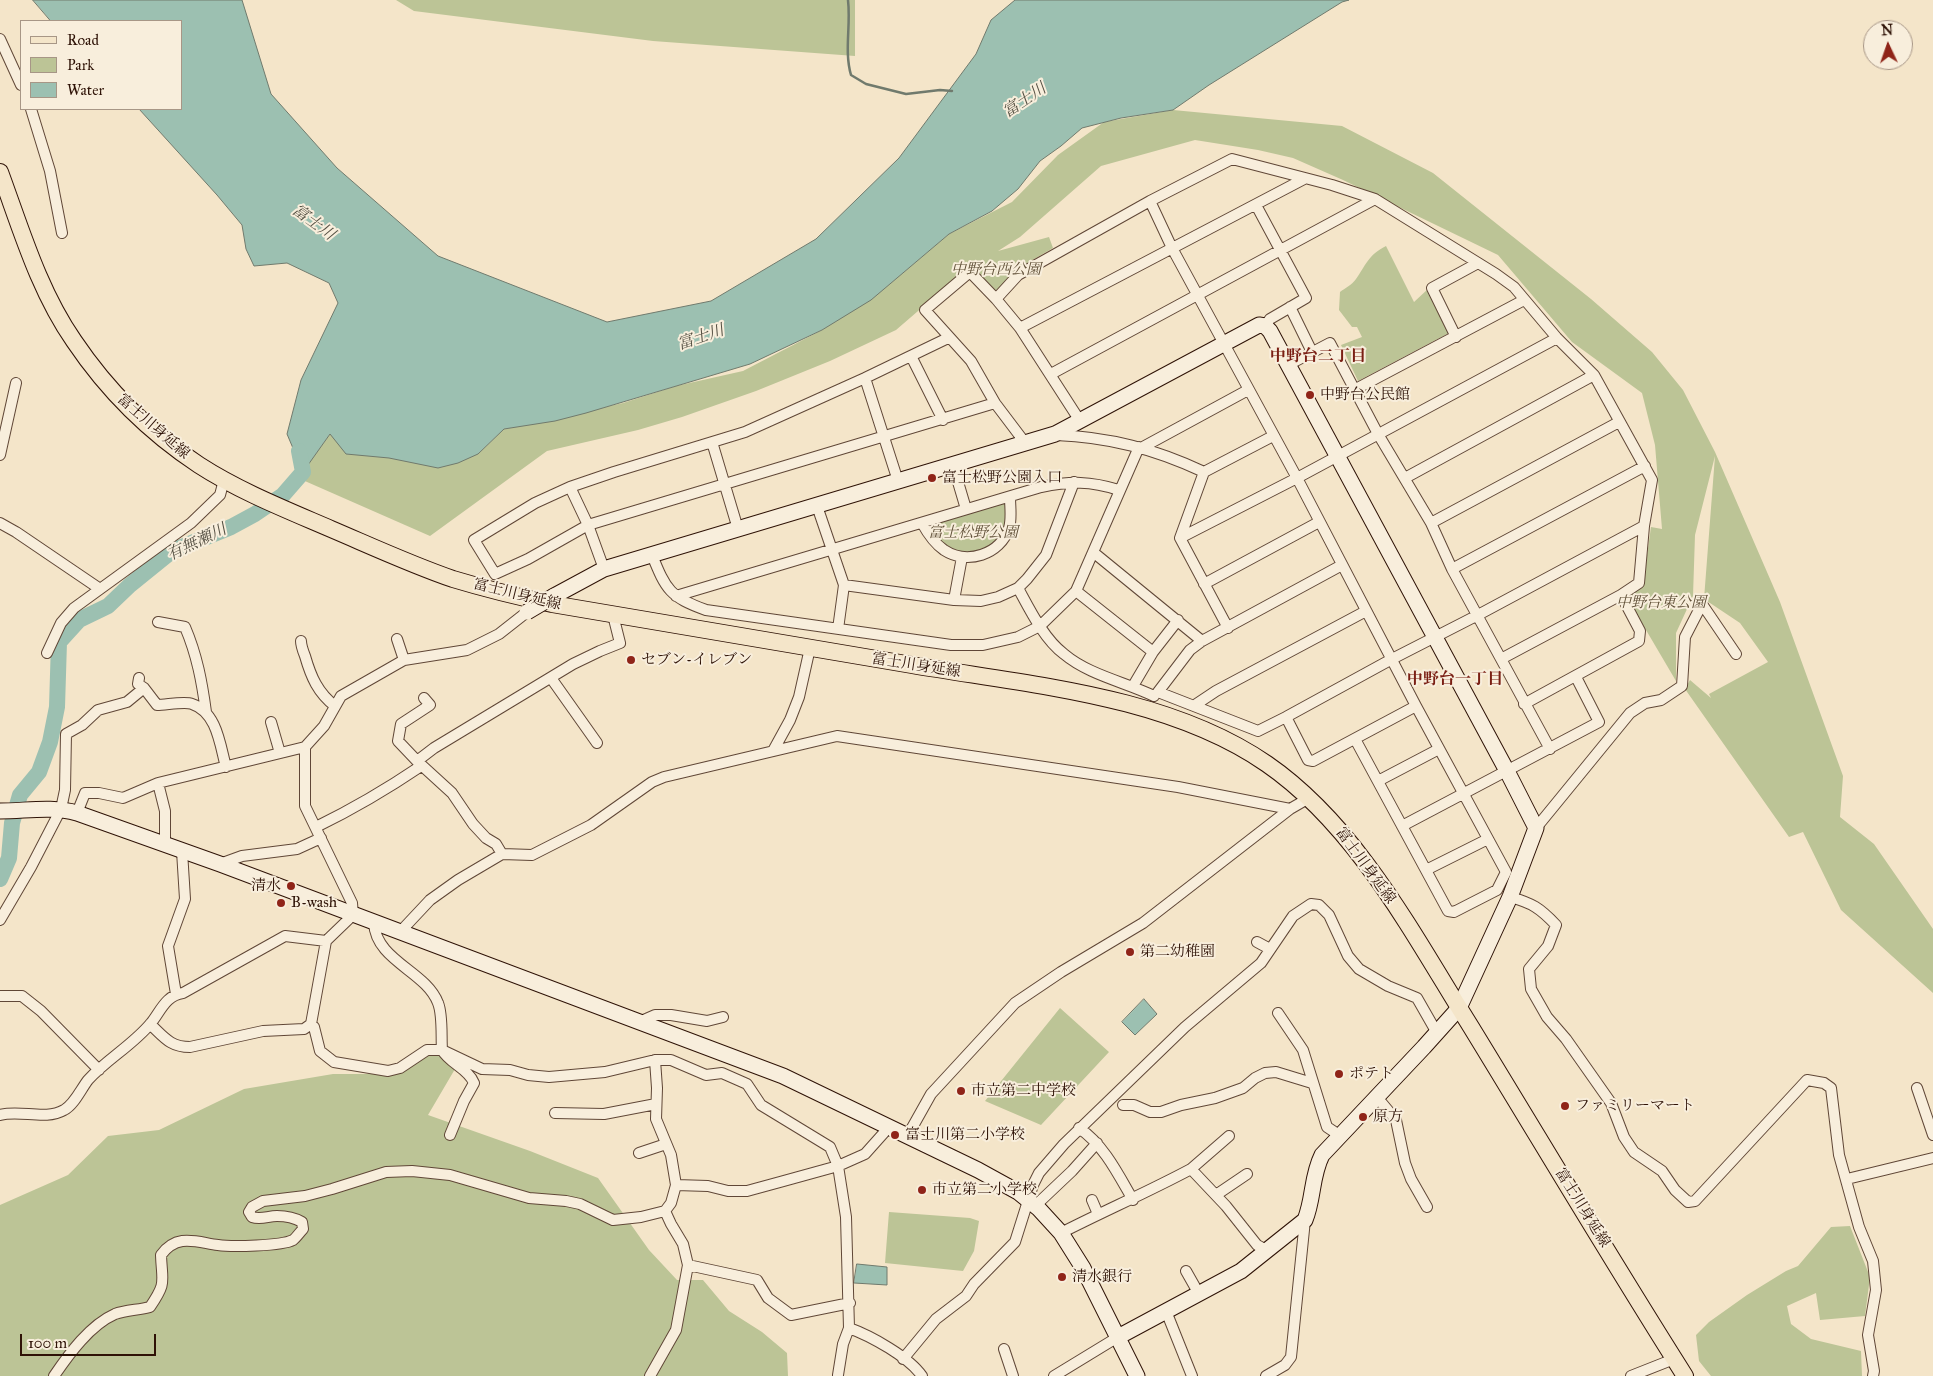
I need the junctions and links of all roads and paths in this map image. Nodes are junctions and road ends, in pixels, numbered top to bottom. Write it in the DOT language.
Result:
graph roads {
  1 [pos="2,47"];
  2 [pos="20,83"];
  3 [pos="31,110"];
  4 [pos="0,172"];
  5 [pos="1304,179"];
  6 [pos="1375,199"];
  7 [pos="1150,202"];
  8 [pos="1256,205"];
  9 [pos="62,233"];
  10 [pos="1172,248"];
  11 [pos="1281,250"];
  12 [pos="1478,263"];
  13 [pos="1197,294"];
  14 [pos="996,299"];
  15 [pos="1524,300"];
  16 [pos="1290,308"];
  17 [pos="1265,326"];
  18 [pos="1020,328"];
  19 [pos="1456,337"];
  20 [pos="948,338"];
  21 [pos="1556,338"];
  22 [pos="1223,344"];
  23 [pos="1312,352"];
  24 [pos="911,356"];
  25 [pos="1288,365"];
  26 [pos="1051,374"];
  27 [pos="1594,375"];
  28 [pos="865,378"];
  29 [pos="16,383"];
  30 [pos="1248,390"];
  31 [pos="1354,390"];
  32 [pos="995,403"];
  33 [pos="943,420"];
  34 [pos="1080,421"];
  35 [pos="1619,422"];
  36 [pos="1055,434"];
  37 [pos="1378,434"];
  38 [pos="885,436"];
  39 [pos="1273,436"];
  40 [pos="712,442"];
  41 [pos="1026,444"];
  42 [pos="1141,447"];
  43 [pos="0,454"];
  44 [pos="1337,457"];
  45 [pos="953,465"];
  46 [pos="1645,466"];
  47 [pos="1204,472"];
  48 [pos="1297,478"];
  49 [pos="1405,478"];
  50 [pos="225,481"];
  51 [pos="898,481"];
  52 [pos="1074,482"];
  53 [pos="725,484"];
  54 [pos="570,487"];
  55 [pos="1119,490"];
  56 [pos="1010,497"];
  57 [pos="817,506"];
  58 [pos="966,509"];
  59 [pos="0,522"];
  60 [pos="1319,522"];
  61 [pos="1431,522"];
  62 [pos="922,523"];
  63 [pos="588,525"];
  64 [pos="1644,526"];
  65 [pos="738,529"];
  66 [pos="1180,538"];
  67 [pos="832,549"];
  68 [pos="1093,552"];
  69 [pos="652,555"];
  70 [pos="962,557"];
  71 [pos="1342,566"];
  72 [pos="604,569"];
  73 [pos="1452,569"];
  74 [pos="1204,584"];
  75 [pos="844,585"];
  76 [pos="1018,588"];
  77 [pos="100,589"];
  78 [pos="1076,591"];
  79 [pos="1621,595"];
  80 [pos="676,596"];
  81 [pos="954,600"];
  82 [pos="1366,611"];
  83 [pos="527,612"];
  84 [pos="613,615"];
  85 [pos="1478,615"];
  86 [pos="1178,620"];
  87 [pos="158,622"];
  88 [pos="1040,626"];
  89 [pos="1228,628"];
  90 [pos="838,629"];
  91 [pos="1434,637"];
  92 [pos="397,639"];
  93 [pos="300,641"];
  94 [pos="1202,641"];
  95 [pos="810,648"];
  96 [pos="1153,652"];
  97 [pos="47,653"];
  98 [pos="1736,654"];
  99 [pos="1392,659"];
  100 [pos="1501,659"];
  101 [pos="404,660"];
  102 [pos="1576,677"];
  103 [pos="139,678"];
  104 [pos="551,678"];
  105 [pos="1133,686"];
  106 [pos="144,688"];
  107 [pos="1154,696"];
  108 [pos="424,698"];
  109 [pos="1524,704"];
  110 [pos="1195,705"];
  111 [pos="335,706"];
  112 [pos="1416,706"];
  113 [pos="206,712"];
  114 [pos="1286,717"];
  115 [pos="271,722"];
  116 [pos="1356,739"];
  117 [pos="597,743"];
  118 [pos="306,747"];
  119 [pos="1439,749"];
  120 [pos="1550,749"];
  121 [pos="773,751"];
  122 [pos="280,753"];
  123 [pos="419,764"];
  124 [pos="226,767"];
  125 [pos="1508,771"];
  126 [pos="1378,781"];
  127 [pos="158,784"];
  128 [pos="1464,794"];
  129 [pos="1309,798"];
  130 [pos="61,809"];
  131 [pos="1290,809"];
  132 [pos="2,812"];
  133 [pos="77,813"];
  134 [pos="1402,826"];
  135 [pos="316,827"];
  136 [pos="1536,828"];
  137 [pos="321,838"];
  138 [pos="1488,839"];
  139 [pos="165,845"];
  140 [pos="182,851"];
  141 [pos="502,854"];
  142 [pos="220,864"];
  143 [pos="1426,870"];
  144 [pos="1510,897"];
  145 [pos="352,915"];
  146 [pos="0,920"];
  147 [pos="374,923"];
  148 [pos="400,932"];
  149 [pos="326,941"];
  150 [pos="1257,942"];
  151 [pos="1270,949"];
  152 [pos="176,994"];
  153 [pos="0,996"];
  154 [pos="1459,1008"];
  155 [pos="1278,1013"];
  156 [pos="723,1017"];
  157 [pos="639,1022"];
  158 [pos="150,1024"];
  159 [pos="311,1024"];
  160 [pos="1437,1033"];
  161 [pos="442,1050"];
  162 [pos="655,1060"];
  163 [pos="99,1070"];
  164 [pos="1312,1083"];
  165 [pos="1918,1088"];
  166 [pos="1376,1096"];
  167 [pos="656,1104"];
  168 [pos="1123,1106"];
  169 [pos="555,1113"];
  170 [pos="0,1115"];
  171 [pos="890,1126"];
  172 [pos="1079,1128"];
  173 [pos="450,1135"];
  174 [pos="908,1135"];
  175 [pos="1339,1135"];
  176 [pos="1933,1135"];
  177 [pos="1229,1136"];
  178 [pos="1097,1143"];
  179 [pos="666,1144"];
  180 [pos="639,1153"];
  181 [pos="1933,1158"];
  182 [pos="838,1166"];
  183 [pos="1191,1169"];
  184 [pos="1247,1174"];
  185 [pos="1847,1179"];
  186 [pos="676,1185"];
  187 [pos="1216,1195"];
  188 [pos="1092,1200"];
  189 [pos="1133,1200"];
  190 [pos="1031,1203"];
  191 [pos="1427,1207"];
  192 [pos="665,1211"];
  193 [pos="1098,1214"];
  194 [pos="1304,1220"];
  195 [pos="1061,1233"];
  196 [pos="1268,1251"];
  197 [pos="688,1265"];
  198 [pos="1186,1271"];
  199 [pos="1199,1294"];
  200 [pos="850,1303"];
  201 [pos="1166,1312"];
  202 [pos="849,1328"];
  203 [pos="1118,1337"];
  204 [pos="1004,1349"];
  205 [pos="903,1359"];
  206 [pos="1670,1361"];
  207 [pos="838,1375"];
  208 [pos="54,1376"];
  209 [pos="650,1376"];
  210 [pos="922,1376"];
  211 [pos="1013,1376"];
  212 [pos="1054,1376"];
  213 [pos="1137,1376"];
  214 [pos="1192,1376"];
  215 [pos="1266,1376"];
  216 [pos="1631,1376"];
  217 [pos="1685,1376"];
  218 [pos="1872,1376"];
  1 -- 2 [label="street"];
  3 -- 9 [label="street"];
  4 -- 50 [label="main road, 富士川身延線"];
  5 -- 6 [label="street"];
  5 -- 7 [label="street"];
  5 -- 8 [label="street"];
  6 -- 11 [label="street"];
  6 -- 12 [label="street"];
  7 -- 10 [label="street"];
  7 -- 14 [label="street"];
  8 -- 10 [label="street"];
  8 -- 11 [label="street"];
  10 -- 13 [label="street"];
  10 -- 18 [label="street"];
  11 -- 13 [label="street"];
  11 -- 16 [label="street"];
  12 -- 15 [label="street"];
  12 -- 19 [label="street"];
  13 -- 22 [label="street"];
  13 -- 26 [label="street"];
  14 -- 18 [label="street"];
  14 -- 20 [label="street"];
  15 -- 19 [label="street"];
  15 -- 21 [label="street"];
  16 -- 17 [label="street"];
  16 -- 23 [label="street"];
  17 -- 22 [label="street"];
  17 -- 25 [label="street"];
  18 -- 26 [label="street"];
  19 -- 31 [label="street"];
  20 -- 24 [label="street"];
  20 -- 32 [label="street"];
  21 -- 27 [label="street"];
  21 -- 37 [label="street"];
  22 -- 30 [label="street"];
  22 -- 34 [label="street"];
  23 -- 25 [label="street"];
  23 -- 31 [label="street"];
  24 -- 28 [label="street"];
  24 -- 33 [label="street"];
  25 -- 44 [label="street"];
  26 -- 34 [label="street"];
  27 -- 35 [label="street"];
  27 -- 49 [label="street"];
  28 -- 38 [label="street"];
  28 -- 40 [label="street"];
  29 -- 43 [label="street"];
  30 -- 39 [label="street"];
  30 -- 42 [label="street"];
  31 -- 37 [label="street"];
  32 -- 33 [label="street"];
  32 -- 41 [label="street"];
  33 -- 38 [label="street"];
  34 -- 36 [label="street"];
  35 -- 46 [label="street"];
  35 -- 61 [label="street"];
  36 -- 41 [label="street"];
  36 -- 42 [label="street"];
  37 -- 44 [label="street"];
  37 -- 49 [label="street"];
  38 -- 51 [label="street"];
  38 -- 53 [label="street"];
  39 -- 47 [label="street"];
  39 -- 48 [label="street"];
  40 -- 53 [label="street"];
  40 -- 54 [label="street"];
  41 -- 45 [label="street"];
  42 -- 47 [label="street"];
  42 -- 55 [label="street"];
  44 -- 48 [label="street"];
  44 -- 91 [label="street"];
  45 -- 51 [label="street"];
  45 -- 58 [label="street"];
  46 -- 64 [label="street"];
  46 -- 73 [label="street"];
  47 -- 66 [label="street"];
  48 -- 60 [label="street"];
  48 -- 66 [label="street"];
  49 -- 61 [label="street"];
  50 -- 77 [label="street"];
  50 -- 84 [label="main road, 富士川身延線"];
  51 -- 57 [label="street"];
  52 -- 55 [label="street"];
  52 -- 56 [label="street"];
  52 -- 76 [label="street"];
  53 -- 63 [label="street"];
  53 -- 65 [label="street"];
  54 -- 63 [label="street"];
  54 -- 63 [label="street"];
  55 -- 68 [label="street"];
  56 -- 58 [label="street"];
  56 -- 70 [label="street"];
  57 -- 65 [label="street"];
  57 -- 67 [label="street"];
  58 -- 62 [label="street"];
  59 -- 77 [label="street"];
  60 -- 71 [label="street"];
  60 -- 74 [label="street"];
  61 -- 73 [label="street"];
  62 -- 67 [label="street"];
  62 -- 70 [label="street"];
  63 -- 72 [label="street"];
  64 -- 79 [label="street"];
  64 -- 85 [label="street"];
  65 -- 69 [label="street"];
  66 -- 74 [label="street"];
  67 -- 75 [label="street"];
  67 -- 80 [label="street"];
  68 -- 78 [label="street"];
  68 -- 86 [label="street"];
  69 -- 72 [label="street"];
  69 -- 80 [label="street"];
  70 -- 81 [label="street"];
  71 -- 82 [label="street"];
  71 -- 89 [label="street"];
  72 -- 83 [label="street, bridge"];
  73 -- 85 [label="street"];
  74 -- 89 [label="street"];
  75 -- 81 [label="street"];
  75 -- 90 [label="street"];
  76 -- 81 [label="street"];
  76 -- 88 [label="street"];
  77 -- 97 [label="street"];
  78 -- 88 [label="street"];
  78 -- 96 [label="street"];
  79 -- 100 [label="street"];
  79 -- 102 [label="street"];
  80 -- 90 [label="street"];
  82 -- 99 [label="street"];
  82 -- 110 [label="street"];
  83 -- 101 [label="street"];
  84 -- 95 [label="main road, 富士川身延線"];
  84 -- 104 [label="street"];
  85 -- 91 [label="street"];
  85 -- 100 [label="street"];
  86 -- 94 [label="street"];
  86 -- 96 [label="street"];
  87 -- 113 [label="street"];
  88 -- 90 [label="street"];
  88 -- 105 [label="street"];
  89 -- 94 [label="street"];
  91 -- 99 [label="street"];
  91 -- 125 [label="street"];
  92 -- 101 [label="street"];
  93 -- 111 [label="street"];
  94 -- 110 [label="street"];
  95 -- 121 [label="street"];
  95 -- 129 [label="main road, 富士川身延線"];
  96 -- 105 [label="street"];
  98 -- 136 [label="street"];
  99 -- 112 [label="street"];
  99 -- 114 [label="street"];
  100 -- 109 [label="street"];
  101 -- 111 [label="street"];
  102 -- 109 [label="street"];
  102 -- 120 [label="street"];
  103 -- 106 [label="street"];
  104 -- 117 [label="street"];
  104 -- 123 [label="street"];
  105 -- 107 [label="street"];
  106 -- 113 [label="street"];
  106 -- 130 [label="street"];
  108 -- 123 [label="street"];
  109 -- 120 [label="street"];
  110 -- 114 [label="street"];
  111 -- 118 [label="street"];
  112 -- 116 [label="street"];
  112 -- 119 [label="street"];
  113 -- 124 [label="street"];
  114 -- 116 [label="street"];
  115 -- 122 [label="street"];
  116 -- 126 [label="street"];
  118 -- 122 [label="street"];
  118 -- 135 [label="street"];
  119 -- 126 [label="street"];
  119 -- 128 [label="street"];
  120 -- 125 [label="street"];
  121 -- 131 [label="street"];
  121 -- 141 [label="street"];
  122 -- 124 [label="street"];
  123 -- 135 [label="street"];
  123 -- 141 [label="street"];
  124 -- 127 [label="street"];
  125 -- 128 [label="street"];
  125 -- 136 [label="street"];
  126 -- 134 [label="street"];
  127 -- 133 [label="street"];
  127 -- 139 [label="street"];
  128 -- 134 [label="street"];
  128 -- 138 [label="street"];
  129 -- 131 [label="street"];
  129 -- 154 [label="main road, 富士川身延線"];
  130 -- 132 [label="street"];
  130 -- 133 [label="street"];
  130 -- 146 [label="street"];
  131 -- 174 [label="street"];
  133 -- 139 [label="street"];
  134 -- 143 [label="street"];
  135 -- 137 [label="street"];
  136 -- 144 [label="street"];
  137 -- 142 [label="street"];
  137 -- 145 [label="street"];
  138 -- 143 [label="street"];
  138 -- 143 [label="street"];
  139 -- 140 [label="street"];
  140 -- 142 [label="street"];
  140 -- 152 [label="street"];
  141 -- 148 [label="street"];
  142 -- 145 [label="street"];
  144 -- 154 [label="street"];
  144 -- 185 [label="street"];
  145 -- 147 [label="street"];
  145 -- 149 [label="street"];
  147 -- 148 [label="street"];
  147 -- 161 [label="street"];
  148 -- 157 [label="street"];
  149 -- 152 [label="street"];
  149 -- 159 [label="street"];
  150 -- 151 [label="street"];
  151 -- 160 [label="street"];
  151 -- 172 [label="street"];
  152 -- 158 [label="street"];
  153 -- 163 [label="street"];
  154 -- 160 [label="street"];
  154 -- 206 [label="main road, 富士川身延線"];
  155 -- 164 [label="street"];
  156 -- 157 [label="street"];
  157 -- 171 [label="street"];
  158 -- 159 [label="street"];
  158 -- 163 [label="street"];
  159 -- 161 [label="street"];
  160 -- 166 [label="street"];
  161 -- 162 [label="street"];
  161 -- 173 [label="street"];
  162 -- 167 [label="street"];
  162 -- 182 [label="street"];
  163 -- 170 [label="street"];
  164 -- 168 [label="street"];
  164 -- 175 [label="street"];
  165 -- 176 [label="street"];
  166 -- 175 [label="street"];
  166 -- 191 [label="street"];
  167 -- 169 [label="street"];
  167 -- 179 [label="street"];
  171 -- 174 [label="street"];
  171 -- 182 [label="street"];
  172 -- 178 [label="street"];
  172 -- 190 [label="street"];
  174 -- 190 [label="street"];
  175 -- 194 [label="street"];
  177 -- 183 [label="street"];
  178 -- 189 [label="street"];
  178 -- 190 [label="street"];
  179 -- 180 [label="street"];
  179 -- 186 [label="street"];
  181 -- 185 [label="street"];
  182 -- 186 [label="street"];
  182 -- 200 [label="street"];
  183 -- 187 [label="street"];
  183 -- 189 [label="street"];
  184 -- 187 [label="street"];
  185 -- 218 [label="street"];
  186 -- 192 [label="street"];
  187 -- 196 [label="street"];
  188 -- 193 [label="street"];
  189 -- 193 [label="street"];
  190 -- 195 [label="street"];
  190 -- 205 [label="street"];
  192 -- 197 [label="street"];
  192 -- 208 [label="street"];
  193 -- 195 [label="street"];
  194 -- 196 [label="street"];
  194 -- 215 [label="street"];
  195 -- 203 [label="street"];
  196 -- 199 [label="street"];
  197 -- 200 [label="street"];
  197 -- 209 [label="street"];
  198 -- 199 [label="street"];
  199 -- 201 [label="street"];
  200 -- 202 [label="street"];
  201 -- 203 [label="street"];
  201 -- 214 [label="street"];
  202 -- 205 [label="street"];
  202 -- 207 [label="street"];
  203 -- 212 [label="street"];
  203 -- 213 [label="street"];
  204 -- 211 [label="street"];
  205 -- 210 [label="street"];
  206 -- 216 [label="street"];
  206 -- 217 [label="main road, 富士川身延線"];
}
